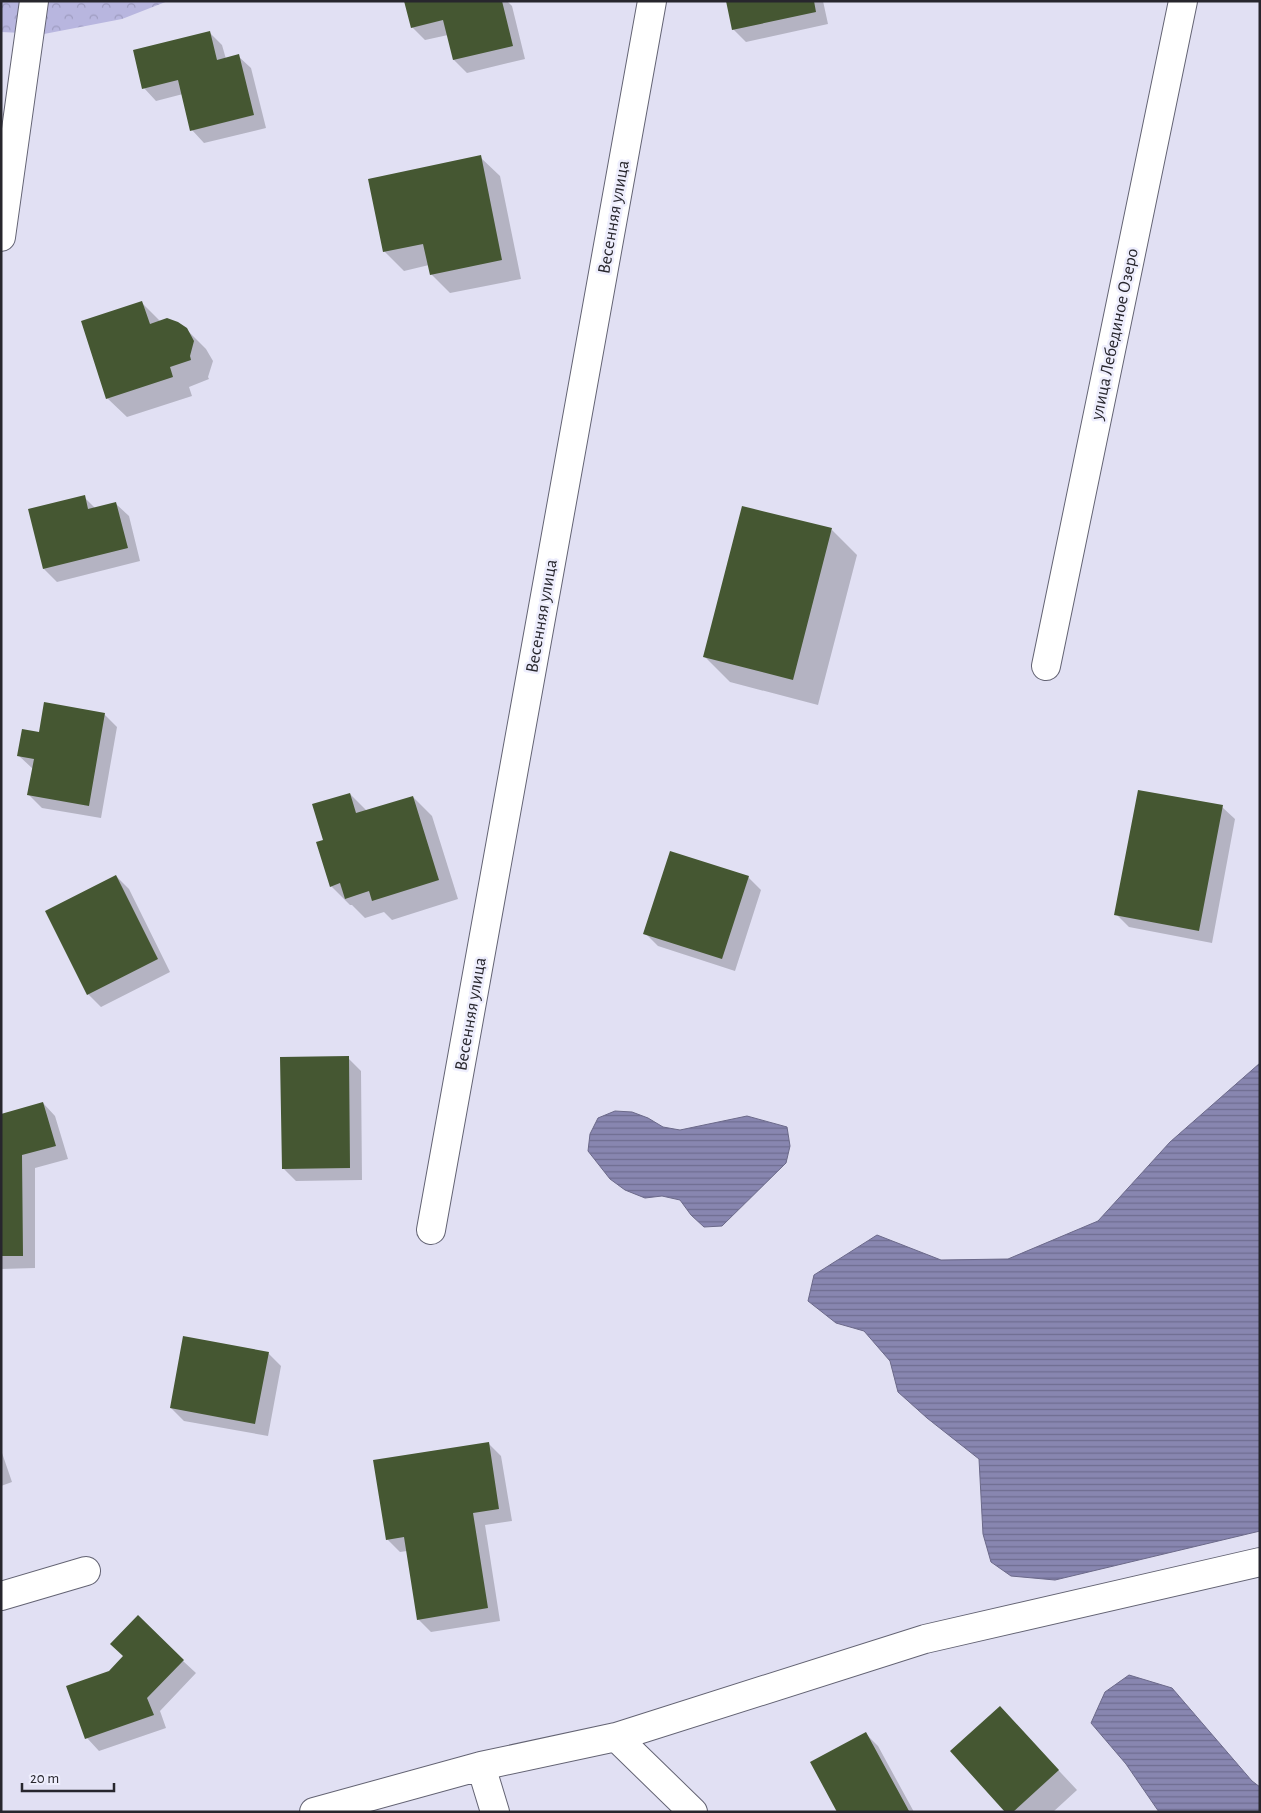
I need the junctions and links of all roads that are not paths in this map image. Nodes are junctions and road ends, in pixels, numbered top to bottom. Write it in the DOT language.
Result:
graph roads {
  1 [pos="34,1"];
  2 [pos="652,1"];
  3 [pos="1183,1"];
  4 [pos="1,237"];
  5 [pos="1046,666"];
  6 [pos="431,1230"];
  7 [pos="1260,1562"];
  8 [pos="86,1571"];
  9 [pos="1,1596"];
  10 [pos="616,1737"];
  11 [pos="481,1766"];
  12 [pos="314,1812"];
  13 [pos="496,1812"];
  14 [pos="693,1812"];
  1 -- 4 [label="street"];
  2 -- 6 [label="street, Весенняя улица"];
  3 -- 5 [label="street, улица Лебединое Озеро"];
  7 -- 10 [label="street"];
  8 -- 9 [label="street"];
  10 -- 11 [label="street"];
  10 -- 14 [label="street"];
  11 -- 12 [label="street"];
  11 -- 13 [label="street"];
}
